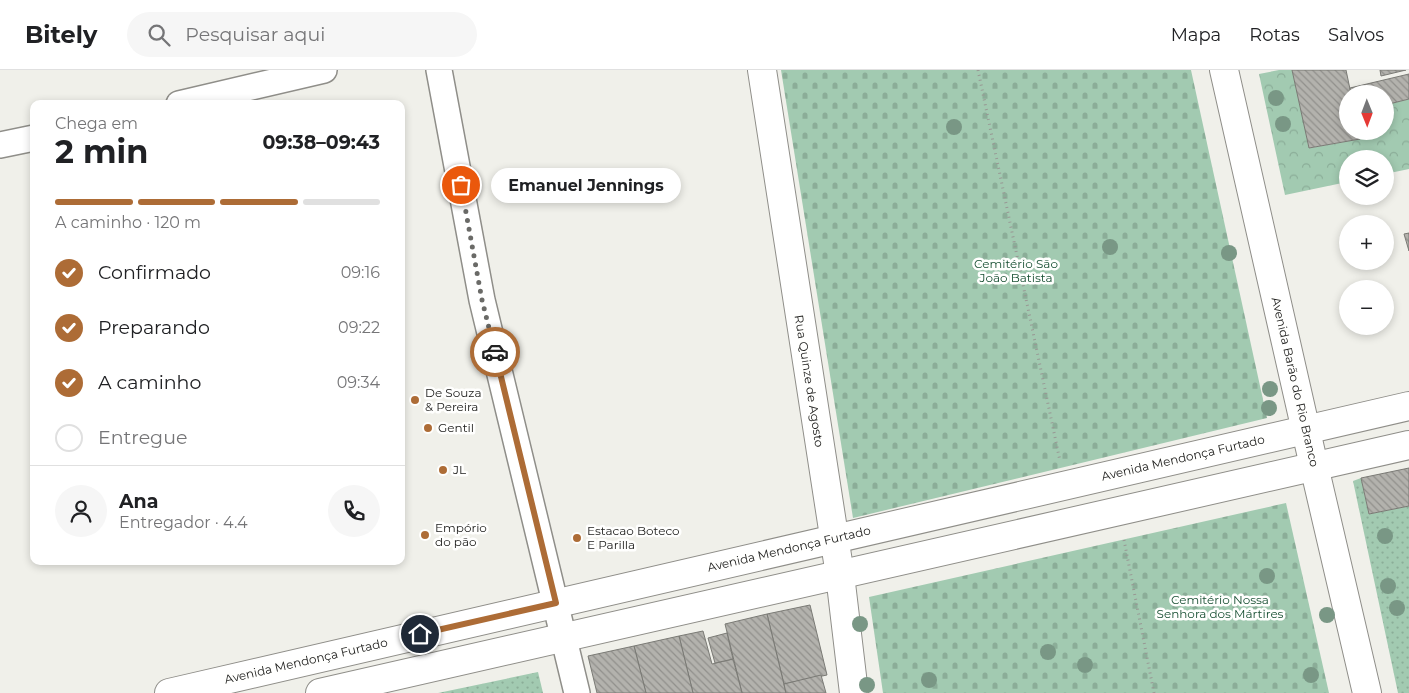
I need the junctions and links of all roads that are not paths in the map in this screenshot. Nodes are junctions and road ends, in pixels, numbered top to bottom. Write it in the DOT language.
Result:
graph roads {
  1 [pos="324,70"];
  2 [pos="439,70"];
  3 [pos="762,70"];
  4 [pos="1224,70"];
  5 [pos="196,100"];
  6 [pos="30,139"];
  7 [pos="0,146"];
  8 [pos="1409,406"];
  9 [pos="1306,429"];
  10 [pos="1409,445"];
  11 [pos="1314,466"];
  12 [pos="834,539"];
  13 [pos="840,575"];
  14 [pos="556,603"];
  15 [pos="564,638"];
  16 [pos="168,693"];
  17 [pos="320,693"];
  18 [pos="577,693"];
  19 [pos="854,693"];
  20 [pos="1367,693"];
  1 -- 5 [label="street"];
  2 -- 14 [label="street"];
  3 -- 12 [label="main road, Rua Quinze de Agosto"];
  4 -- 9 [label="main road, Avenida Barão do Rio Branco"];
  6 -- 7 [label="street"];
  8 -- 9 [label="main road, Avenida Mendonça Furtado"];
  9 -- 11 [label="main road, Avenida Barão do Rio Branco"];
  9 -- 12 [label="main road, Avenida Mendonça Furtado"];
  10 -- 11 [label="main road"];
  11 -- 13 [label="main road"];
  11 -- 20 [label="main road, Avenida Barão do Rio Branco"];
  12 -- 13 [label="main road, Rua Quinze de Agosto"];
  12 -- 14 [label="main road, Avenida Mendonça Furtado"];
  13 -- 15 [label="main road"];
  13 -- 19 [label="main road, Rua Quinze de Agosto"];
  14 -- 15 [label="street"];
  14 -- 16 [label="main road, Avenida Mendonça Furtado"];
  15 -- 17 [label="main road"];
  15 -- 18 [label="street"];
}
